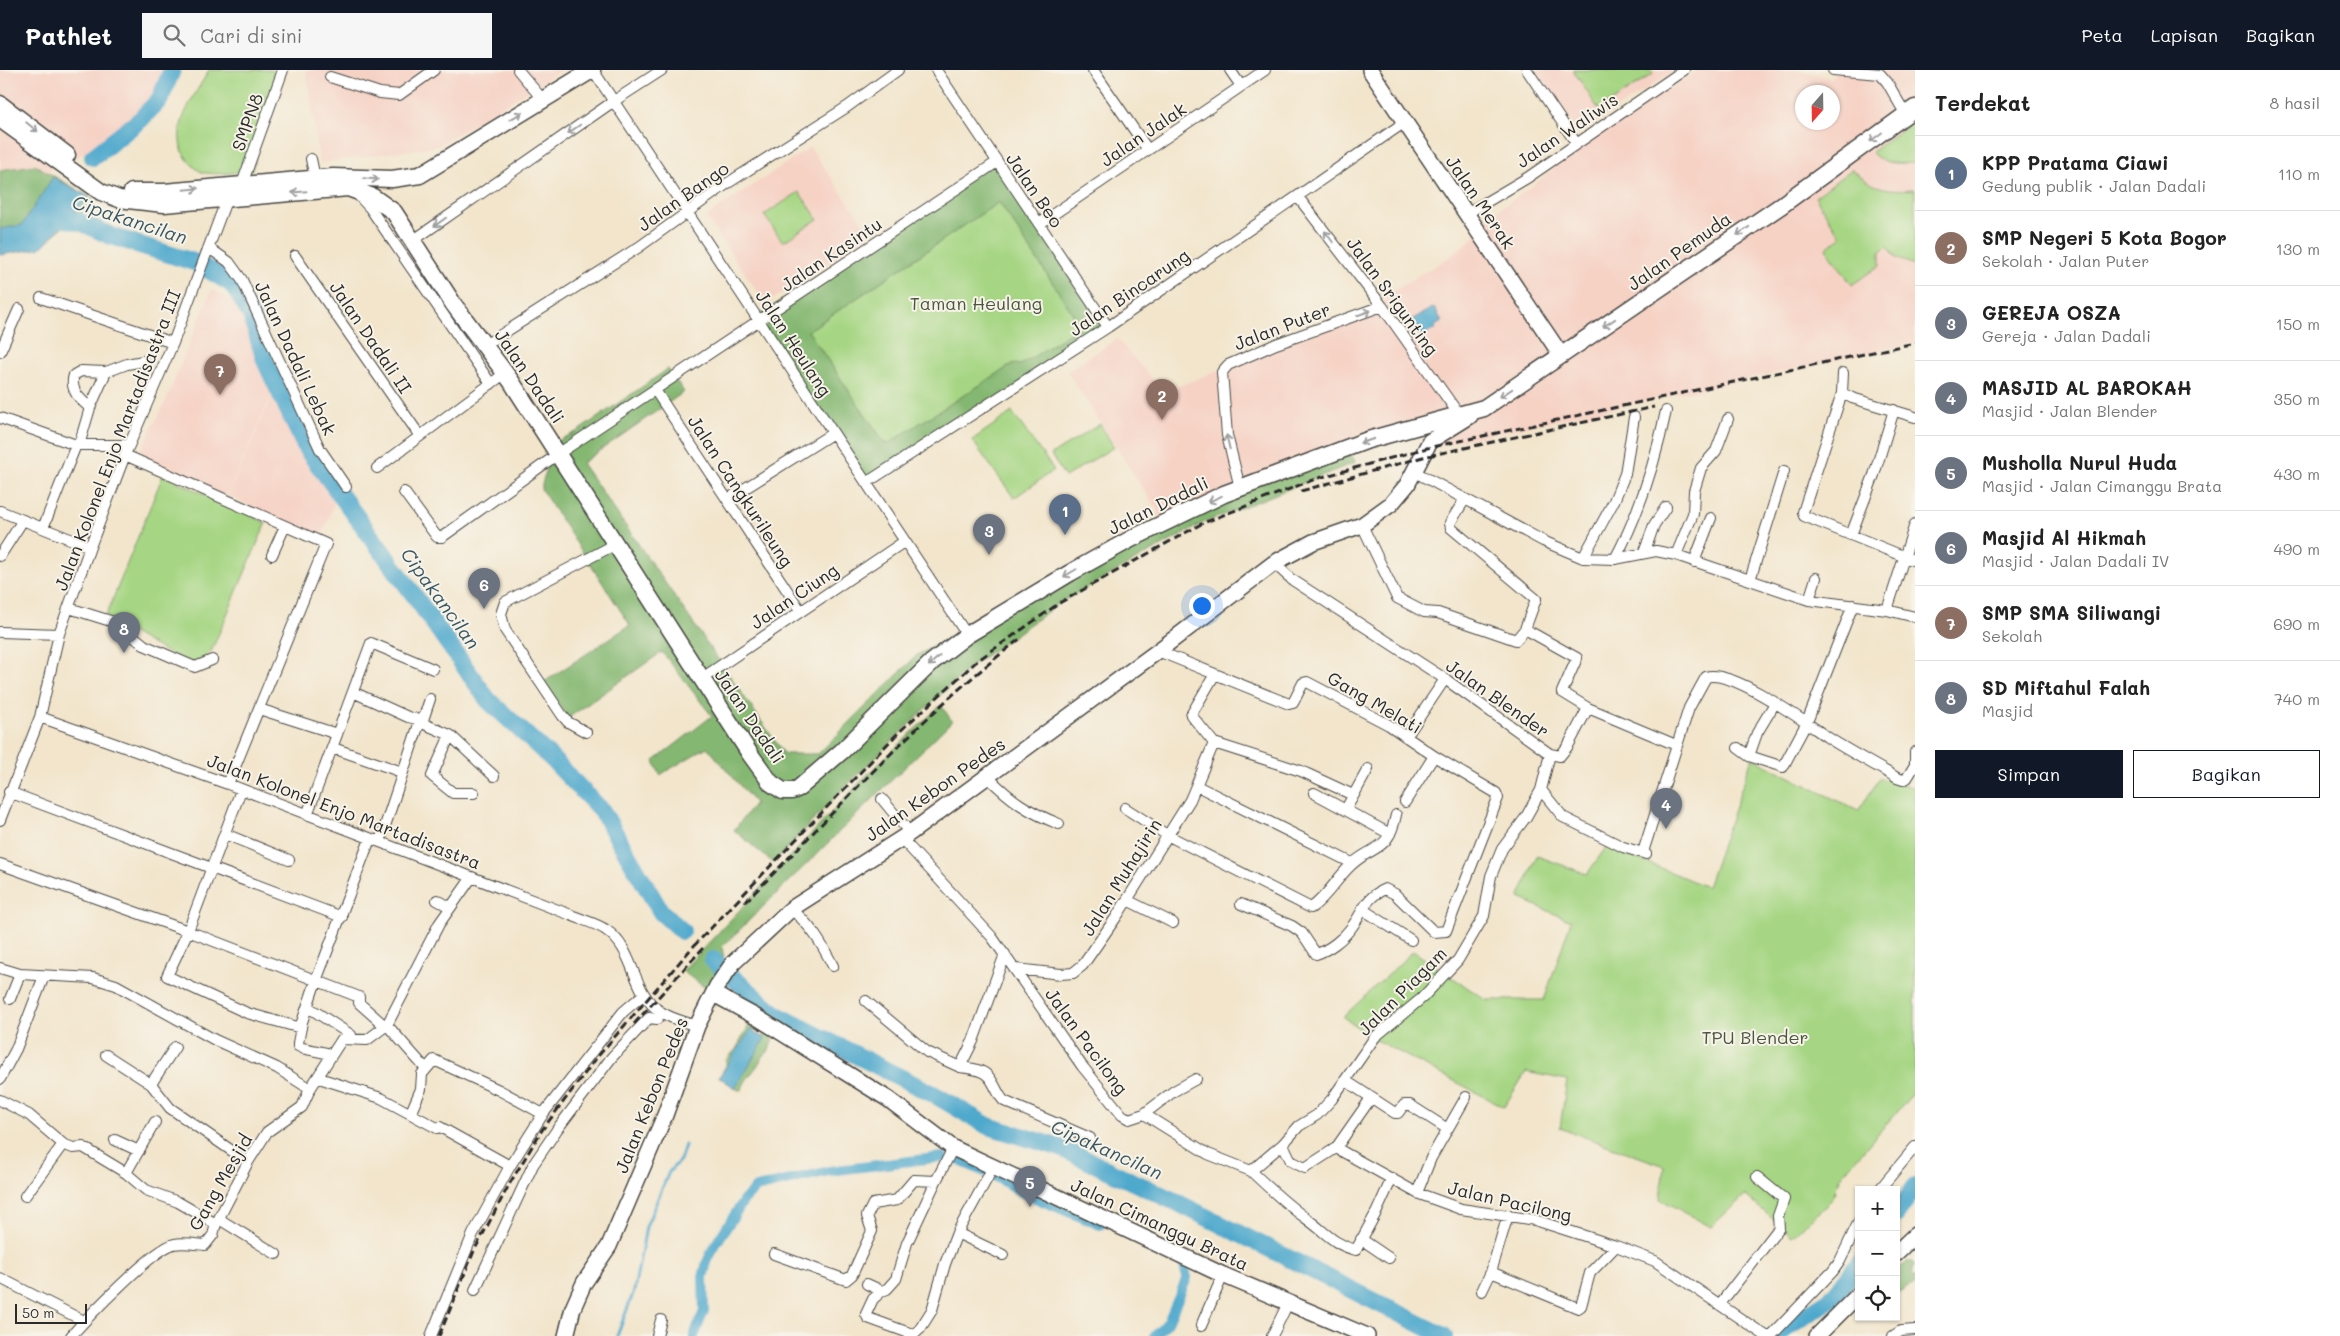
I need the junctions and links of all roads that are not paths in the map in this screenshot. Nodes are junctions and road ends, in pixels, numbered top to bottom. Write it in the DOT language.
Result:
graph roads {
  1 [pos="283,70"];
  2 [pos="434,70"];
  3 [pos="518,70"];
  4 [pos="592,70"];
  5 [pos="662,70"];
  6 [pos="898,70"];
  7 [pos="936,70"];
  8 [pos="1093,70"];
  9 [pos="1230,70"];
  10 [pos="1265,70"];
  11 [pos="1370,70"];
  12 [pos="1527,70"];
  13 [pos="1684,70"];
  14 [pos="1834,70"];
  15 [pos="330,77"];
  16 [pos="1241,86"];
  17 [pos="543,100"];
  18 [pos="614,101"];
  19 [pos="0,104"];
  20 [pos="1911,112"];
  21 [pos="0,119"];
  22 [pos="1406,122"];
  23 [pos="1576,143"];
  24 [pos="1148,150"];
  25 [pos="59,156"];
  26 [pos="311,159"];
  27 [pos="997,162"];
  28 [pos="420,175"];
  29 [pos="315,178"];
  30 [pos="242,184"];
  31 [pos="351,189"];
  32 [pos="1298,197"];
  33 [pos="164,198"];
  34 [pos="227,198"];
  35 [pos="394,212"];
  36 [pos="689,213"];
  37 [pos="1466,214"];
  38 [pos="1039,224"];
  39 [pos="403,238"];
  40 [pos="209,248"];
  41 [pos="296,256"];
  42 [pos="41,298"];
  43 [pos="1382,306"];
  44 [pos="19,309"];
  45 [pos="450,311"];
  46 [pos="760,321"];
  47 [pos="1108,327"];
  48 [pos="173,343"];
  49 [pos="485,345"];
  50 [pos="0,352"];
  51 [pos="1561,355"];
  52 [pos="144,361"];
  53 [pos="106,372"];
  54 [pos="1843,373"];
  55 [pos="498,379"];
  56 [pos="655,390"];
  57 [pos="1842,392"];
  58 [pos="90,408"];
  59 [pos="1484,408"];
  60 [pos="1894,410"];
  61 [pos="1666,411"];
  62 [pos="1460,416"];
  63 [pos="1634,417"];
  64 [pos="1915,417"];
  65 [pos="0,418"];
  66 [pos="1728,419"];
  67 [pos="1413,428"];
  68 [pos="833,433"];
  69 [pos="420,436"];
  70 [pos="1430,441"];
  71 [pos="77,445"];
  72 [pos="127,450"];
  73 [pos="558,454"];
  74 [pos="377,468"];
  75 [pos="1784,471"];
  76 [pos="1415,472"];
  77 [pos="866,483"];
  78 [pos="1239,483"];
  79 [pos="346,487"];
  80 [pos="404,492"];
  81 [pos="728,499"];
  82 [pos="1465,499"];
  83 [pos="1666,507"];
  84 [pos="0,512"];
  85 [pos="1710,518"];
  86 [pos="23,520"];
  87 [pos="1915,524"];
  88 [pos="1362,525"];
  89 [pos="285,526"];
  90 [pos="43,528"];
  91 [pos="1850,535"];
  92 [pos="905,541"];
  93 [pos="616,544"];
  94 [pos="90,547"];
  95 [pos="1644,553"];
  96 [pos="272,555"];
  97 [pos="1676,555"];
  98 [pos="1904,557"];
  99 [pos="0,558"];
  100 [pos="1583,558"];
  101 [pos="1615,560"];
  102 [pos="1915,561"];
  103 [pos="1694,562"];
  104 [pos="1274,563"];
  105 [pos="1816,578"];
  106 [pos="1750,580"];
  107 [pos="1809,600"];
  108 [pos="1853,605"];
  109 [pos="69,608"];
  110 [pos="800,610"];
  111 [pos="1887,610"];
  112 [pos="1915,617"];
  113 [pos="1525,629"];
  114 [pos="0,632"];
  115 [pos="59,634"];
  116 [pos="967,635"];
  117 [pos="1158,651"];
  118 [pos="212,660"];
  119 [pos="433,669"];
  120 [pos="1215,674"];
  121 [pos="702,679"];
  122 [pos="1445,679"];
  123 [pos="353,692"];
  124 [pos="430,699"];
  125 [pos="1775,703"];
  126 [pos="1588,708"];
  127 [pos="259,709"];
  128 [pos="40,717"];
  129 [pos="422,722"];
  130 [pos="1807,722"];
  131 [pos="586,732"];
  132 [pos="337,734"];
  133 [pos="450,735"];
  134 [pos="1406,738"];
  135 [pos="1214,743"];
  136 [pos="1676,746"];
  137 [pos="333,748"];
  138 [pos="1738,748"];
  139 [pos="1915,752"];
  140 [pos="1550,754"];
  141 [pos="1434,756"];
  142 [pos="1749,756"];
  143 [pos="1915,765"];
  144 [pos="1368,769"];
  145 [pos="402,772"];
  146 [pos="494,776"];
  147 [pos="988,776"];
  148 [pos="228,784"];
  149 [pos="1197,786"];
  150 [pos="241,790"];
  151 [pos="1541,790"];
  152 [pos="9,792"];
  153 [pos="474,793"];
  154 [pos="1314,793"];
  155 [pos="1353,795"];
  156 [pos="882,799"];
  157 [pos="1405,802"];
  158 [pos="1125,808"];
  159 [pos="1346,809"];
  160 [pos="306,815"];
  161 [pos="1396,815"];
  162 [pos="0,820"];
  163 [pos="1059,824"];
  164 [pos="225,834"];
  165 [pos="1390,834"];
  166 [pos="905,835"];
  167 [pos="1167,835"];
  168 [pos="375,840"];
  169 [pos="289,860"];
  170 [pos="0,864"];
  171 [pos="1352,864"];
  172 [pos="211,869"];
  173 [pos="472,877"];
  174 [pos="437,900"];
  175 [pos="1127,900"];
  176 [pos="1240,904"];
  177 [pos="450,907"];
  178 [pos="791,908"];
  179 [pos="1362,909"];
  180 [pos="342,917"];
  181 [pos="1173,923"];
  182 [pos="188,931"];
  183 [pos="1411,940"];
  184 [pos="1005,954"];
  185 [pos="833,966"];
  186 [pos="0,968"];
  187 [pos="1016,969"];
  188 [pos="20,974"];
  189 [pos="44,976"];
  190 [pos="316,981"];
  191 [pos="644,994"];
  192 [pos="714,994"];
  193 [pos="10,999"];
  194 [pos="866,1001"];
  195 [pos="308,1007"];
  196 [pos="662,1012"];
  197 [pos="386,1025"];
  198 [pos="697,1026"];
  199 [pos="301,1028"];
  200 [pos="352,1038"];
  201 [pos="175,1047"];
  202 [pos="331,1054"];
  203 [pos="106,1055"];
  204 [pos="960,1066"];
  205 [pos="426,1069"];
  206 [pos="319,1078"];
  207 [pos="1196,1078"];
  208 [pos="0,1079"];
  209 [pos="1346,1081"];
  210 [pos="150,1084"];
  211 [pos="310,1089"];
  212 [pos="1466,1097"];
  213 [pos="1371,1098"];
  214 [pos="0,1100"];
  215 [pos="411,1112"];
  216 [pos="543,1114"];
  217 [pos="1144,1114"];
  218 [pos="156,1122"];
  219 [pos="1446,1128"];
  220 [pos="1090,1138"];
  221 [pos="115,1140"];
  222 [pos="62,1144"];
  223 [pos="1283,1144"];
  224 [pos="953,1148"];
  225 [pos="1336,1148"];
  226 [pos="1915,1148"];
  227 [pos="139,1150"];
  228 [pos="248,1162"];
  229 [pos="510,1166"];
  230 [pos="1251,1171"];
  231 [pos="126,1173"];
  232 [pos="988,1175"];
  233 [pos="1757,1177"];
  234 [pos="1392,1178"];
  235 [pos="936,1181"];
  236 [pos="1882,1186"];
  237 [pos="1417,1193"];
  238 [pos="26,1196"];
  239 [pos="1508,1215"];
  240 [pos="218,1222"];
  241 [pos="1855,1228"];
  242 [pos="957,1233"];
  243 [pos="1915,1235"];
  244 [pos="1361,1238"];
  245 [pos="1616,1246"];
  246 [pos="1900,1249"];
  247 [pos="276,1254"];
  248 [pos="774,1254"];
  249 [pos="1003,1255"];
  250 [pos="1389,1258"];
  251 [pos="1491,1272"];
  252 [pos="1223,1274"];
  253 [pos="0,1278"];
  254 [pos="867,1284"];
  255 [pos="475,1290"];
  256 [pos="882,1290"];
  257 [pos="1482,1291"];
  258 [pos="1855,1298"];
  259 [pos="1288,1303"];
  260 [pos="1720,1304"];
  261 [pos="661,1320"];
  262 [pos="84,1321"];
  263 [pos="1201,1326"];
  264 [pos="1915,1330"];
  265 [pos="918,1334"];
  266 [pos="71,1336"];
  267 [pos="431,1336"];
  268 [pos="566,1336"];
  269 [pos="657,1336"];
  270 [pos="1272,1336"];
  271 [pos="1368,1336"];
  272 [pos="1766,1336"];
  273 [pos="1771,1336"];
  274 [pos="1817,1336"];
  275 [pos="1894,1336"];
  1 -- 30 [label="street, SMPN8"];
  2 -- 15 [label="street"];
  3 -- 17 [label="street"];
  4 -- 17 [label="main road"];
  4 -- 18 [label="street, Jalan Heulang"];
  5 -- 18 [label="street"];
  6 -- 36 [label="street, Jalan Bango"];
  7 -- 27 [label="street, Jalan Beo"];
  8 -- 24 [label="street"];
  9 -- 16 [label="street"];
  10 -- 16 [label="street, Jalan Jalak"];
  11 -- 22 [label="main road, Jalan Merak"];
  12 -- 23 [label="street"];
  13 -- 23 [label="street, Jalan Waliwis"];
  14 -- 20 [label="street"];
  16 -- 24 [label="street, Jalan Jalak"];
  28 -- 17 [label="main road, one-way"];
  18 -- 36 [label="street, Jalan Heulang"];
  18 -- 39 [label="street, one-way"];
  19 -- 25 [label="main road, one-way"];
  20 -- 51 [label="main road, Jalan Pemuda, one-way"];
  21 -- 25 [label="main road"];
  22 -- 32 [label="street, Jalan Bincarung"];
  22 -- 37 [label="main road, Jalan Merak"];
  23 -- 37 [label="street, Jalan Waliwis"];
  24 -- 38 [label="street, Jalan Jalak"];
  25 -- 33 [label="main road"];
  26 -- 29 [label="street"];
  27 -- 38 [label="street, Jalan Beo"];
  27 -- 46 [label="street, Jalan Kasintu"];
  29 -- 28 [label="main road, one-way"];
  28 -- 35 [label="main road"];
  29 -- 30 [label="main road"];
  33 -- 30 [label="main road, one-way"];
  30 -- 34 [label="street, Jalan Kolonel Enjo Martadisastra III"];
  31 -- 34 [label="main road, one-way"];
  31 -- 35 [label="main road, Jalan Dadali"];
  31 -- 39 [label="street"];
  43 -- 32 [label="street, Jalan Srigunting, one-way"];
  32 -- 47 [label="street, Jalan Bincarung"];
  33 -- 34 [label="main road"];
  34 -- 40 [label="street, Jalan Kolonel Enjo Martadisastra III"];
  35 -- 39 [label="main road, Jalan Dadali"];
  36 -- 46 [label="street, Jalan Heulang"];
  36 -- 49 [label="street, Jalan Bango"];
  37 -- 51 [label="main road, Jalan Merak"];
  38 -- 47 [label="street, Jalan Beo"];
  39 -- 45 [label="main road, Jalan Dadali"];
  40 -- 48 [label="street, Jalan Kolonel Enjo Martadisastra III"];
  40 -- 79 [label="street, Jalan Dadali Lebak"];
  41 -- 69 [label="street, Jalan Dadali II"];
  42 -- 48 [label="street"];
  43 -- 62 [label="street, Jalan Srigunting"];
  78 -- 43 [label="street, Jalan Puter, one-way"];
  44 -- 50 [label="street"];
  45 -- 49 [label="main road, Jalan Dadali"];
  45 -- 55 [label="street"];
  46 -- 56 [label="street, Jalan Kasintu"];
  46 -- 68 [label="street, Jalan Heulang"];
  47 -- 77 [label="street, Jalan Bincarung"];
  48 -- 72 [label="street, Jalan Kolonel Enjo Martadisastra III"];
  49 -- 55 [label="main road, Jalan Dadali"];
  51 -- 59 [label="main road, Jalan Pemuda, one-way"];
  52 -- 53 [label="street"];
  53 -- 58 [label="street"];
  53 -- 58 [label="street"];
  54 -- 57 [label="street"];
  55 -- 69 [label="street"];
  55 -- 73 [label="main road, Jalan Dadali"];
  56 -- 73 [label="street, Jalan Kasintu"];
  56 -- 81 [label="street, Jalan Cangkurileung"];
  57 -- 60 [label="street"];
  57 -- 91 [label="street"];
  58 -- 71 [label="street"];
  59 -- 62 [label="main road, Jalan Pemuda"];
  59 -- 70 [label="main road, Jalan Kebon Pedes"];
  60 -- 64 [label="street"];
  60 -- 91 [label="street"];
  61 -- 101 [label="street"];
  62 -- 67 [label="main road, Jalan Dadali"];
  63 -- 100 [label="street"];
  65 -- 71 [label="street"];
  66 -- 97 [label="street"];
  67 -- 70 [label="main road"];
  67 -- 78 [label="main road, Jalan Dadali, one-way"];
  68 -- 77 [label="street, Jalan Heulang"];
  68 -- 81 [label="street"];
  69 -- 74 [label="street"];
  70 -- 76 [label="main road, Jalan Kebon Pedes"];
  71 -- 72 [label="street"];
  71 -- 90 [label="street"];
  72 -- 89 [label="street"];
  72 -- 94 [label="street, Jalan Kolonel Enjo Martadisastra III"];
  73 -- 80 [label="street, Jalan Kasintu"];
  73 -- 93 [label="main road, Jalan Dadali"];
  75 -- 106 [label="street"];
  76 -- 82 [label="street"];
  76 -- 88 [label="main road, Jalan Kebon Pedes"];
  77 -- 92 [label="street, Jalan Heulang"];
  78 -- 116 [label="main road, Jalan Dadali, one-way"];
  81 -- 110 [label="street, Jalan Cangkurileung"];
  82 -- 100 [label="street"];
  82 -- 113 [label="street"];
  83 -- 95 [label="street"];
  84 -- 86 [label="street"];
  85 -- 103 [label="street"];
  86 -- 90 [label="street"];
  86 -- 99 [label="street"];
  87 -- 98 [label="street"];
  88 -- 104 [label="main road, Jalan Kebon Pedes"];
  88 -- 113 [label="street"];
  89 -- 96 [label="street"];
  89 -- 127 [label="street"];
  90 -- 94 [label="street"];
  91 -- 98 [label="street"];
  92 -- 110 [label="street, Jalan Ciung"];
  92 -- 116 [label="street, Jalan Heulang"];
  93 -- 121 [label="main road, Jalan Dadali"];
  93 -- 131 [label="street"];
  94 -- 109 [label="street, Jalan Kolonel Enjo Martadisastra III"];
  95 -- 97 [label="street"];
  95 -- 101 [label="street"];
  97 -- 103 [label="street"];
  98 -- 102 [label="street"];
  98 -- 111 [label="street"];
  100 -- 101 [label="street"];
  103 -- 106 [label="street"];
  104 -- 117 [label="main road, Jalan Kebon Pedes"];
  104 -- 122 [label="street, Jalan Blender"];
  105 -- 107 [label="street"];
  106 -- 107 [label="street"];
  107 -- 108 [label="street"];
  108 -- 111 [label="street"];
  108 -- 130 [label="street"];
  109 -- 115 [label="street, Jalan Kolonel Enjo Martadisastra III"];
  109 -- 118 [label="street"];
  110 -- 121 [label="street, Jalan Ciung"];
  111 -- 112 [label="street"];
  113 -- 126 [label="street"];
  114 -- 115 [label="street"];
  115 -- 128 [label="street, Jalan Kolonel Enjo Martadisastra III"];
  116 -- 121 [label="main road, Jalan Dadali, one-way"];
  117 -- 120 [label="street, Gang Melati"];
  117 -- 147 [label="main road, Jalan Kebon Pedes"];
  119 -- 123 [label="street"];
  120 -- 134 [label="street, Gang Melati"];
  120 -- 135 [label="street"];
  122 -- 134 [label="street"];
  122 -- 140 [label="street, Jalan Blender"];
  123 -- 129 [label="street"];
  123 -- 132 [label="street"];
  124 -- 129 [label="street"];
  125 -- 130 [label="street"];
  125 -- 136 [label="street"];
  125 -- 142 [label="street"];
  126 -- 136 [label="street"];
  126 -- 140 [label="street"];
  127 -- 132 [label="street"];
  127 -- 148 [label="street"];
  128 -- 148 [label="street, Jalan Kolonel Enjo Martadisastra"];
  128 -- 152 [label="street"];
  129 -- 133 [label="street"];
  129 -- 145 [label="street"];
  130 -- 142 [label="street"];
  130 -- 143 [label="street"];
  132 -- 137 [label="street"];
  133 -- 146 [label="street"];
  133 -- 153 [label="street"];
  134 -- 141 [label="street, Gang Melati"];
  135 -- 149 [label="street, Jalan Muhajirin"];
  135 -- 155 [label="street"];
  136 -- 151 [label="street"];
  137 -- 145 [label="street"];
  137 -- 160 [label="street"];
  138 -- 142 [label="street"];
  139 -- 143 [label="street"];
  140 -- 151 [label="street, Jalan Blender"];
  141 -- 157 [label="street"];
  141 -- 179 [label="street, Gang Melati"];
  144 -- 155 [label="street"];
  145 -- 168 [label="street"];
  147 -- 163 [label="street"];
  147 -- 166 [label="main road, Jalan Kebon Pedes"];
  148 -- 150 [label="street, Jalan Kolonel Enjo Martadisastra"];
  149 -- 167 [label="street, Jalan Muhajirin"];
  149 -- 171 [label="street"];
  150 -- 160 [label="street, Jalan Kolonel Enjo Martadisastra"];
  150 -- 164 [label="street"];
  151 -- 209 [label="street, Jalan Piagam"];
  152 -- 162 [label="street"];
  152 -- 172 [label="street"];
  154 -- 159 [label="street"];
  155 -- 159 [label="street"];
  156 -- 166 [label="street, Jalan Pacilong"];
  158 -- 167 [label="street"];
  159 -- 165 [label="street"];
  160 -- 168 [label="street, Jalan Kolonel Enjo Martadisastra"];
  161 -- 165 [label="street"];
  164 -- 169 [label="street"];
  164 -- 172 [label="street"];
  165 -- 171 [label="street"];
  166 -- 178 [label="main road, Jalan Kebon Pedes"];
  166 -- 184 [label="street, Jalan Pacilong"];
  167 -- 171 [label="street"];
  167 -- 175 [label="street, Jalan Muhajirin"];
  168 -- 173 [label="street, Jalan Kolonel Enjo Martadisastra"];
  168 -- 180 [label="street"];
  170 -- 182 [label="street"];
  172 -- 180 [label="street"];
  172 -- 182 [label="street"];
  173 -- 177 [label="street, Gang Mesjid"];
  173 -- 191 [label="street, Jalan Kolonel Enjo Martadisastra"];
  174 -- 177 [label="street"];
  175 -- 181 [label="street"];
  175 -- 187 [label="street, Jalan Muhajirin"];
  176 -- 179 [label="street"];
  177 -- 197 [label="street, Gang Mesjid"];
  178 -- 185 [label="street"];
  178 -- 192 [label="main road, Jalan Kebon Pedes"];
  179 -- 183 [label="street"];
  180 -- 190 [label="street"];
  182 -- 190 [label="street"];
  182 -- 199 [label="street"];
  184 -- 187 [label="street, Jalan Pacilong"];
  184 -- 204 [label="street"];
  186 -- 188 [label="street"];
  187 -- 217 [label="street, Jalan Pacilong"];
  188 -- 189 [label="street"];
  188 -- 193 [label="street"];
  189 -- 208 [label="street"];
  189 -- 211 [label="street"];
  190 -- 195 [label="street"];
  190 -- 197 [label="street"];
  191 -- 196 [label="street, Jalan Kolonel Enjo Martadisastra"];
  191 -- 216 [label="street"];
  192 -- 198 [label="main road, Jalan Kebon Pedes"];
  192 -- 224 [label="main road, Jalan Cimanggu Brata"];
  194 -- 204 [label="street"];
  195 -- 199 [label="street"];
  195 -- 200 [label="street"];
  196 -- 198 [label="street, Jalan Kolonel Enjo Martadisastra"];
  196 -- 255 [label="street"];
  197 -- 200 [label="street, Gang Mesjid"];
  197 -- 205 [label="street"];
  198 -- 268 [label="main road, Jalan Kebon Pedes"];
  199 -- 202 [label="street"];
  200 -- 202 [label="street, Gang Mesjid"];
  201 -- 210 [label="street"];
  202 -- 206 [label="street, Gang Mesjid"];
  203 -- 210 [label="street"];
  204 -- 220 [label="street"];
  205 -- 215 [label="street"];
  205 -- 216 [label="street"];
  206 -- 211 [label="street, Gang Mesjid"];
  206 -- 215 [label="street"];
  207 -- 217 [label="street"];
  209 -- 213 [label="street"];
  209 -- 223 [label="street, Jalan Piagam"];
  210 -- 228 [label="street"];
  211 -- 228 [label="street, Gang Mesjid"];
  212 -- 219 [label="street"];
  213 -- 219 [label="street"];
  213 -- 225 [label="street"];
  214 -- 222 [label="street"];
  215 -- 229 [label="street"];
  216 -- 229 [label="street"];
  217 -- 230 [label="street, Jalan Pacilong"];
  218 -- 227 [label="street"];
  219 -- 237 [label="street"];
  221 -- 227 [label="street"];
  222 -- 231 [label="street"];
  222 -- 238 [label="street"];
  223 -- 225 [label="street"];
  223 -- 230 [label="street"];
  224 -- 232 [label="main road, Jalan Cimanggu Brata"];
  224 -- 235 [label="street"];
  225 -- 234 [label="street, Jalan Pacilong"];
  226 -- 236 [label="street"];
  227 -- 231 [label="street"];
  228 -- 240 [label="street, Gang Mesjid"];
  229 -- 267 [label="street"];
  230 -- 244 [label="street"];
  231 -- 240 [label="street"];
  232 -- 242 [label="street"];
  232 -- 252 [label="main road, Jalan Cimanggu Brata"];
  233 -- 260 [label="street"];
  234 -- 237 [label="street, Jalan Pacilong"];
  234 -- 244 [label="street"];
  235 -- 248 [label="street"];
  235 -- 256 [label="street"];
  237 -- 239 [label="street, Jalan Pacilong"];
  239 -- 245 [label="street, Jalan Pacilong"];
  239 -- 251 [label="street"];
  240 -- 247 [label="street"];
  240 -- 262 [label="street, Gang Mesjid"];
  241 -- 273 [label="street"];
  242 -- 249 [label="street"];
  242 -- 265 [label="street"];
  243 -- 246 [label="main road"];
  244 -- 250 [label="street"];
  245 -- 251 [label="street"];
  245 -- 260 [label="street, Jalan Pacilong"];
  251 -- 257 [label="street"];
  252 -- 259 [label="main road, Jalan Cimanggu Brata"];
  252 -- 263 [label="street"];
  253 -- 262 [label="street"];
  254 -- 256 [label="street"];
  256 -- 265 [label="street"];
  258 -- 274 [label="main road"];
  259 -- 270 [label="street"];
  259 -- 271 [label="main road, Jalan Cimanggu Brata"];
  260 -- 272 [label="street, Jalan Pacilong"];
  261 -- 269 [label="street"];
  262 -- 266 [label="street, Gang Mesjid"];
  264 -- 275 [label="street"];
}
